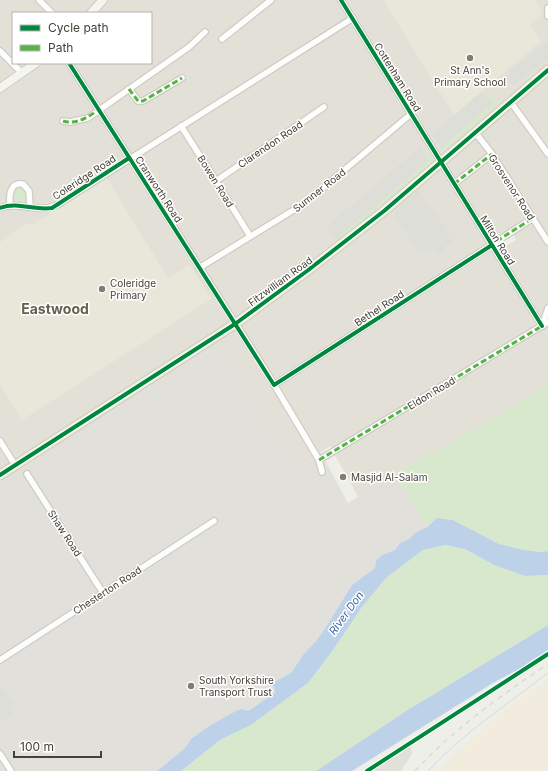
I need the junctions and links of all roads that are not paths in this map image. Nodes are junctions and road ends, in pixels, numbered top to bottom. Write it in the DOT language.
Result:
graph roads {
  1 [pos="39,0"];
  2 [pos="103,0"];
  3 [pos="271,0"];
  4 [pos="341,0"];
  5 [pos="51,12"];
  6 [pos="92,12"];
  7 [pos="352,18"];
  8 [pos="205,32"];
  9 [pos="222,39"];
  10 [pos="0,51"];
  11 [pos="12,63"];
  12 [pos="13,64"];
  13 [pos="35,64"];
  14 [pos="70,64"];
  15 [pos="548,70"];
  16 [pos="22,73"];
  17 [pos="182,78"];
  18 [pos="0,88"];
  19 [pos="129,89"];
  20 [pos="510,101"];
  21 [pos="324,106"];
  22 [pos="98,109"];
  23 [pos="412,114"];
  24 [pos="63,121"];
  25 [pos="181,126"];
  26 [pos="475,132"];
  27 [pos="492,154"];
  28 [pos="548,154"];
  29 [pos="130,158"];
  30 [pos="441,162"];
  31 [pos="216,181"];
  32 [pos="454,184"];
  33 [pos="10,205"];
  34 [pos="30,207"];
  35 [pos="0,208"];
  36 [pos="533,218"];
  37 [pos="250,236"];
  38 [pos="548,242"];
  39 [pos="492,245"];
  40 [pos="199,268"];
  41 [pos="548,308"];
  42 [pos="548,322"];
  43 [pos="235,324"];
  44 [pos="542,326"];
  45 [pos="274,386"];
  46 [pos="0,441"];
  47 [pos="320,460"];
  48 [pos="15,465"];
  49 [pos="322,472"];
  50 [pos="27,474"];
  51 [pos="0,475"];
  52 [pos="214,521"];
  53 [pos="103,593"];
  54 [pos="0,660"];
  55 [pos="0,754"];
  56 [pos="11,771"];
  1 -- 5 [label="street"];
  2 -- 6 [label="street"];
  3 -- 9 [label="street"];
  4 -- 7 [label="street, Cottenham Road"];
  7 -- 23 [label="street, Cottenham Road"];
  7 -- 25 [label="street, Coleridge Road"];
  8 -- 19 [label="street"];
  10 -- 11 [label="street"];
  12 -- 16 [label="street"];
  13 -- 16 [label="street"];
  14 -- 22 [label="street, Cranworth Road"];
  15 -- 20 [label="main road, Fitzwilliam Road"];
  16 -- 18 [label="street"];
  17 -- 19 [label="street"];
  19 -- 22 [label="street"];
  20 -- 26 [label="main road, Fitzwilliam Road"];
  20 -- 28 [label="street"];
  21 -- 31 [label="street, Clarendon Road"];
  22 -- 24 [label="street"];
  22 -- 29 [label="street, Cranworth Road"];
  23 -- 30 [label="street, Cottenham Road"];
  23 -- 37 [label="street, Sumner Road"];
  25 -- 29 [label="street, Coleridge Road"];
  25 -- 31 [label="street, Bowen Road"];
  26 -- 27 [label="street, Grosvenor Road"];
  26 -- 30 [label="main road, Fitzwilliam Road"];
  27 -- 32 [label="street"];
  27 -- 36 [label="street, Grosvenor Road"];
  29 -- 34 [label="street, Coleridge Road"];
  29 -- 40 [label="street, Cranworth Road"];
  30 -- 32 [label="street, Milton Road"];
  30 -- 43 [label="main road, Fitzwilliam Road"];
  31 -- 37 [label="street, Bowen Road"];
  32 -- 39 [label="street, Milton Road"];
  33 -- 34 [label="street, Coleridge Road"];
  33 -- 34 [label="street"];
  33 -- 35 [label="street, Coleridge Road"];
  36 -- 38 [label="street, Grosvenor Road"];
  36 -- 39 [label="street, Bethel Road"];
  37 -- 40 [label="street, Sumner Road"];
  39 -- 44 [label="street, Milton Road"];
  39 -- 45 [label="street, Bethel Road"];
  40 -- 43 [label="street, Cranworth Road"];
  41 -- 44 [label="street"];
  42 -- 44 [label="street, Eldon Road"];
  43 -- 45 [label="street, Cranworth Road"];
  43 -- 48 [label="main road, Fitzwilliam Road"];
  44 -- 47 [label="street, Eldon Road"];
  45 -- 47 [label="street, Cranworth Road"];
  46 -- 48 [label="street"];
  47 -- 49 [label="street"];
  48 -- 51 [label="main road, Fitzwilliam Road"];
  50 -- 53 [label="street, Shaw Road"];
  52 -- 53 [label="street, Chesterton Road"];
  53 -- 54 [label="street, Chesterton Road"];
  55 -- 56 [label="street"];
}
